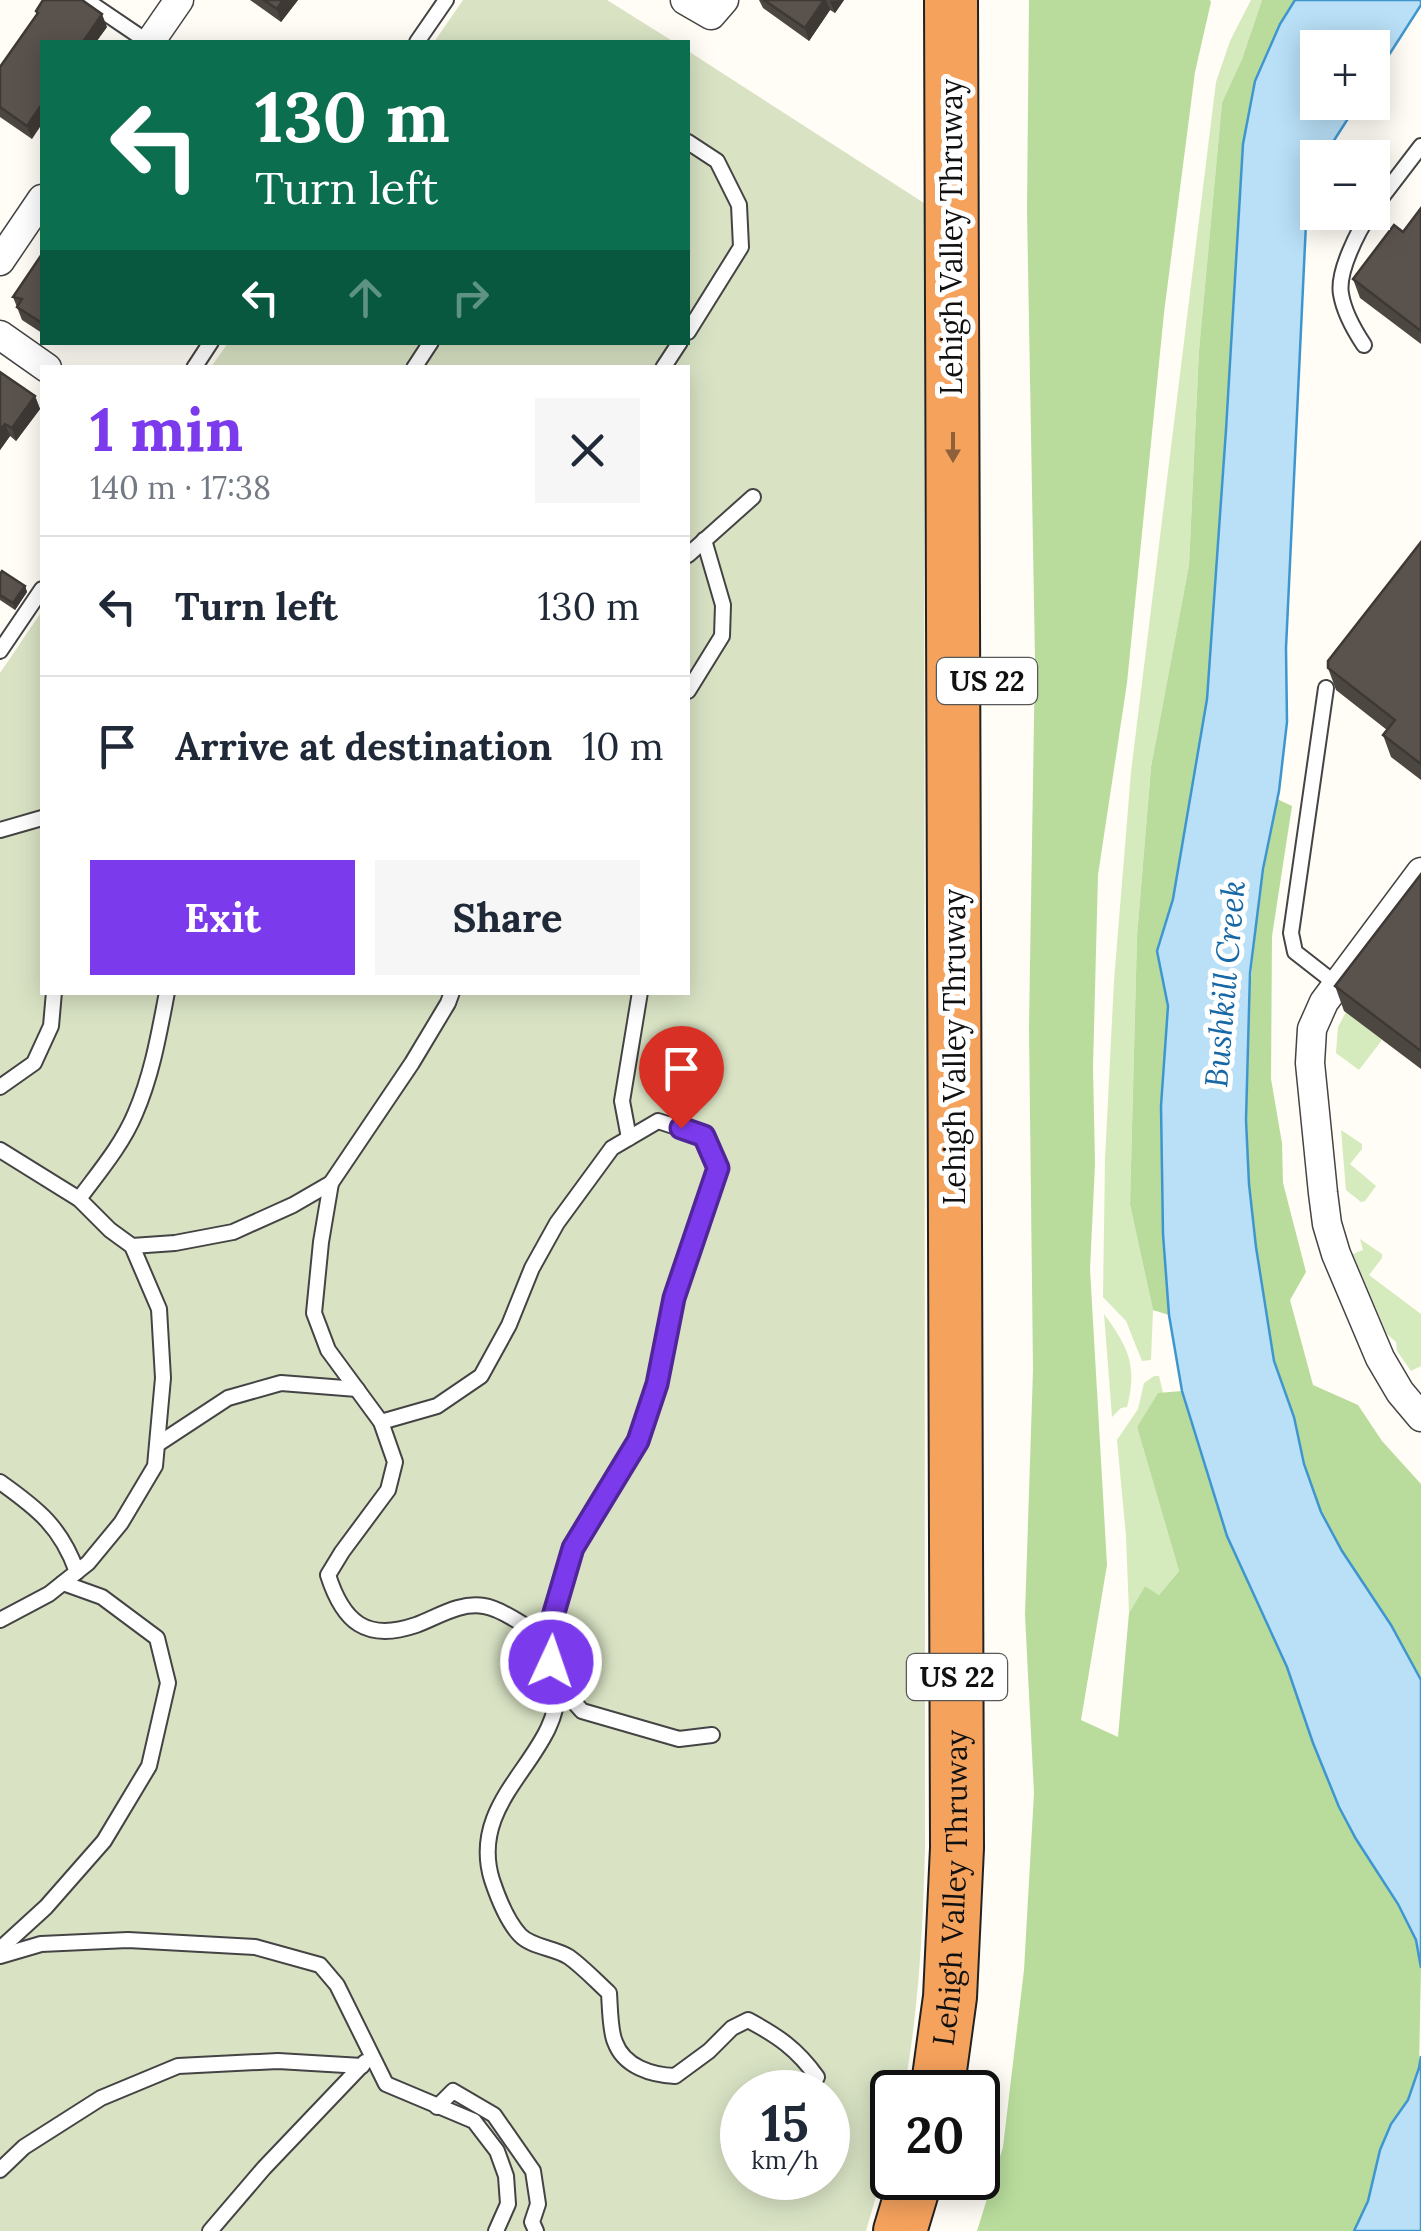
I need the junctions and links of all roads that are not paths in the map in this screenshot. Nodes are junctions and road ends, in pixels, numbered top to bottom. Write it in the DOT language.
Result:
graph roads {
  1 [pos="86,0"];
  2 [pos="180,0"];
  3 [pos="446,0"];
  4 [pos="685,0"];
  5 [pos="951,0"];
  6 [pos="988,0"];
  7 [pos="717,8"];
  8 [pos="146,40"];
  9 [pos="150,40"];
  10 [pos="418,40"];
  11 [pos="690,143"];
  12 [pos="1421,146"];
  13 [pos="1390,187"];
  14 [pos="40,202"];
  15 [pos="1362,230"];
  16 [pos="0,261"];
  17 [pos="690,329"];
  18 [pos="0,335"];
  19 [pos="1364,345"];
  20 [pos="43,365"];
  21 [pos="753,496"];
  22 [pos="704,540"];
  23 [pos="690,553"];
  24 [pos="40,592"];
  25 [pos="0,651"];
  26 [pos="690,688"];
  27 [pos="1326,688"];
  28 [pos="40,819"];
  29 [pos="0,830"];
  30 [pos="1421,872"];
  31 [pos="1336,984"];
  32 [pos="54,995"];
  33 [pos="166,995"];
  34 [pos="451,995"];
  35 [pos="640,995"];
  36 [pos="0,1087"];
  37 [pos="629,1138"];
  38 [pos="0,1150"];
  39 [pos="331,1183"];
  40 [pos="79,1199"];
  41 [pos="132,1246"];
  42 [pos="357,1389"];
  43 [pos="1421,1417"];
  44 [pos="381,1422"];
  45 [pos="158,1444"];
  46 [pos="0,1482"];
  47 [pos="77,1572"];
  48 [pos="63,1584"];
  49 [pos="0,1620"];
  50 [pos="546,1640"];
  51 [pos="557,1683"];
  52 [pos="712,1735"];
  53 [pos="0,1952"];
  54 [pos="367,2061"];
  55 [pos="812,2070"];
  56 [pos="940,2070"];
  57 [pos="973,2070"];
  58 [pos="436,2107"];
  59 [pos="0,2170"];
  60 [pos="909,2200"];
  61 [pos="946,2200"];
  62 [pos="210,2231"];
  63 [pos="496,2231"];
  64 [pos="536,2231"];
  65 [pos="900,2231"];
  66 [pos="937,2231"];
  1 -- 8 [label="lane"];
  2 -- 9 [label="street"];
  3 -- 10 [label="lane"];
  4 -- 7 [label="street"];
  5 -- 56 [label="highway, Lehigh Valley Thruway / US 22, one-way"];
  6 -- 57 [label="highway, Lehigh Valley Thruway / US 22"];
  11 -- 17 [label="lane"];
  12 -- 13 [label="lane"];
  14 -- 16 [label="street"];
  15 -- 19 [label="lane"];
  18 -- 20 [label="street"];
  21 -- 22 [label="lane"];
  22 -- 23 [label="lane"];
  22 -- 26 [label="lane"];
  24 -- 25 [label="lane"];
  27 -- 31 [label="lane"];
  28 -- 29 [label="lane"];
  30 -- 31 [label="street"];
  31 -- 43 [label="street"];
  32 -- 36 [label="lane"];
  33 -- 40 [label="lane"];
  34 -- 39 [label="lane"];
  35 -- 37 [label="lane"];
  37 -- 44 [label="lane"];
  37 -- 50 [label="lane"];
  38 -- 40 [label="lane"];
  39 -- 41 [label="lane"];
  39 -- 42 [label="lane"];
  40 -- 41 [label="lane"];
  41 -- 45 [label="lane"];
  42 -- 44 [label="lane"];
  42 -- 45 [label="lane"];
  44 -- 50 [label="lane"];
  45 -- 47 [label="lane"];
  46 -- 47 [label="lane"];
  47 -- 48 [label="lane"];
  48 -- 49 [label="lane"];
  48 -- 53 [label="lane"];
  50 -- 51 [label="lane"];
  51 -- 52 [label="lane"];
  51 -- 55 [label="lane"];
  53 -- 54 [label="lane"];
  54 -- 58 [label="lane"];
  54 -- 59 [label="lane"];
  54 -- 62 [label="lane"];
  58 -- 63 [label="lane"];
  58 -- 64 [label="lane"];
  60 -- 65 [label="highway"];
  61 -- 66 [label="highway"];
}
